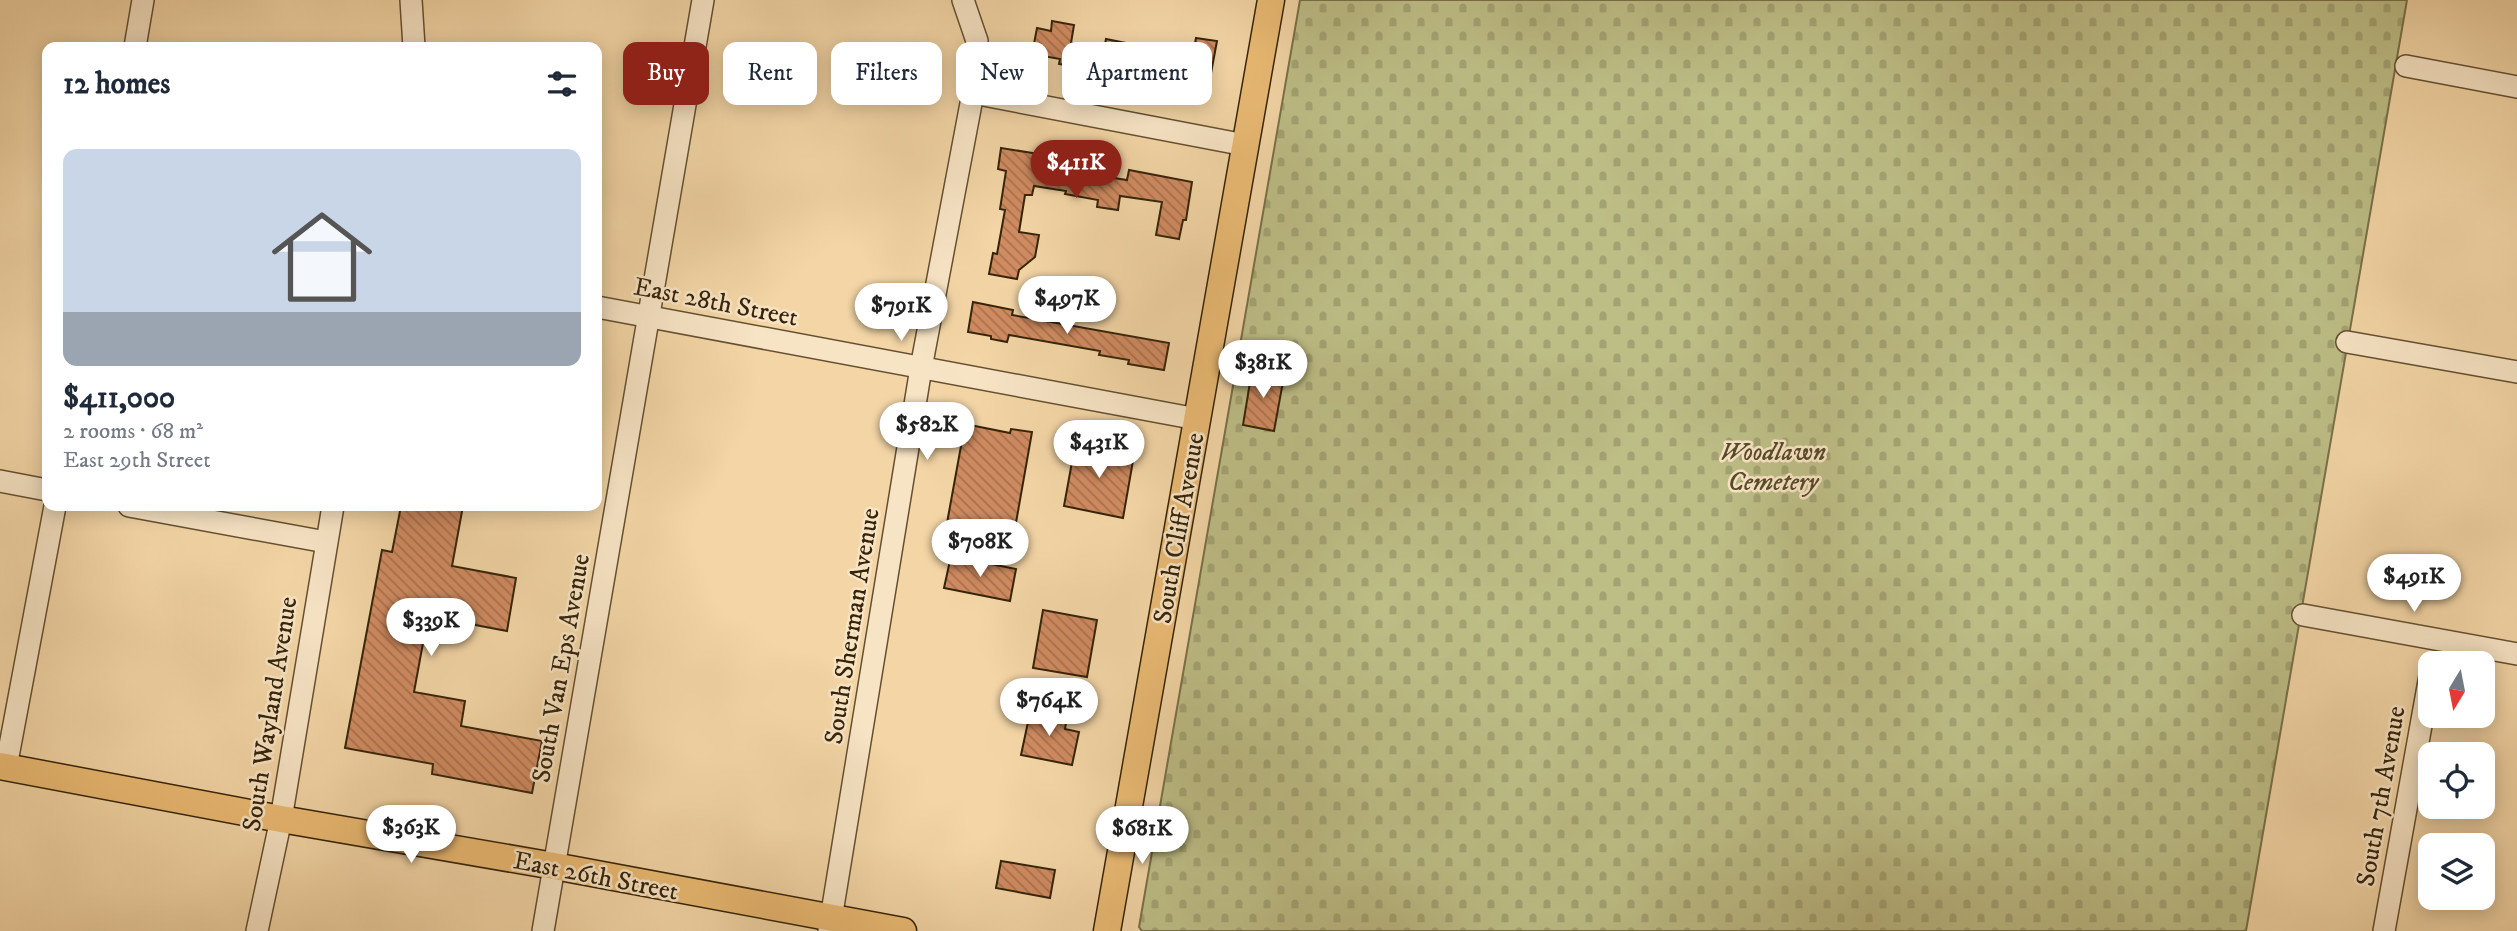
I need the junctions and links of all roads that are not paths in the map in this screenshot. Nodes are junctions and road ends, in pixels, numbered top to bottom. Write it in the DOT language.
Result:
graph roads {
  1 [pos="143,0"];
  2 [pos="411,0"];
  3 [pos="703,0"];
  4 [pos="963,0"];
  5 [pos="1270,0"];
  6 [pos="136,42"];
  7 [pos="414,42"];
  8 [pos="977,42"];
  9 [pos="2406,66"];
  10 [pos="2517,87"];
  11 [pos="971,105"];
  12 [pos="1036,105"];
  13 [pos="1245,145"];
  14 [pos="602,308"];
  15 [pos="649,317"];
  16 [pos="2347,342"];
  17 [pos="921,368"];
  18 [pos="2517,372"];
  19 [pos="1198,419"];
  20 [pos="0,481"];
  21 [pos="42,489"];
  22 [pos="54,511"];
  23 [pos="156,511"];
  24 [pos="332,511"];
  25 [pos="326,542"];
  26 [pos="2303,615"];
  27 [pos="2436,639"];
  28 [pos="2434,651"];
  29 [pos="2517,654"];
  30 [pos="2421,728"];
  31 [pos="3,766"];
  32 [pos="281,819"];
  33 [pos="554,866"];
  34 [pos="830,925"];
  35 [pos="257,931"];
  36 [pos="543,931"];
  37 [pos="903,931"];
  38 [pos="1107,931"];
  39 [pos="2384,931"];
  1 -- 6 [label="street"];
  2 -- 7 [label="street"];
  3 -- 15 [label="street, South Van Eps Avenue"];
  4 -- 8 [label="street, South Sherman Avenue"];
  5 -- 13 [label="main road, South Cliff Avenue"];
  9 -- 10 [label="street"];
  11 -- 17 [label="street, South Sherman Avenue"];
  12 -- 13 [label="street"];
  13 -- 19 [label="main road, South Cliff Avenue"];
  14 -- 15 [label="street, East 28th Street"];
  15 -- 17 [label="street, East 28th Street"];
  15 -- 33 [label="street, South Van Eps Avenue"];
  16 -- 18 [label="street"];
  17 -- 19 [label="street, East 28th Street"];
  17 -- 34 [label="street, South Sherman Avenue"];
  19 -- 38 [label="main road, South Cliff Avenue"];
  20 -- 21 [label="street"];
  22 -- 31 [label="street"];
  23 -- 25 [label="street"];
  24 -- 25 [label="street, South Wayland Avenue"];
  25 -- 32 [label="street, South Wayland Avenue"];
  26 -- 27 [label="street"];
  27 -- 28 [label="street"];
  27 -- 29 [label="street"];
  30 -- 39 [label="street, South 7th Avenue"];
  31 -- 32 [label="main road, East 26th Street"];
  32 -- 33 [label="main road, East 26th Street"];
  32 -- 35 [label="street, South Wayland Avenue"];
  33 -- 34 [label="main road, East 26th Street"];
  33 -- 36 [label="street, South Van Eps Avenue"];
  34 -- 37 [label="main road, East 26th Street"];
}
